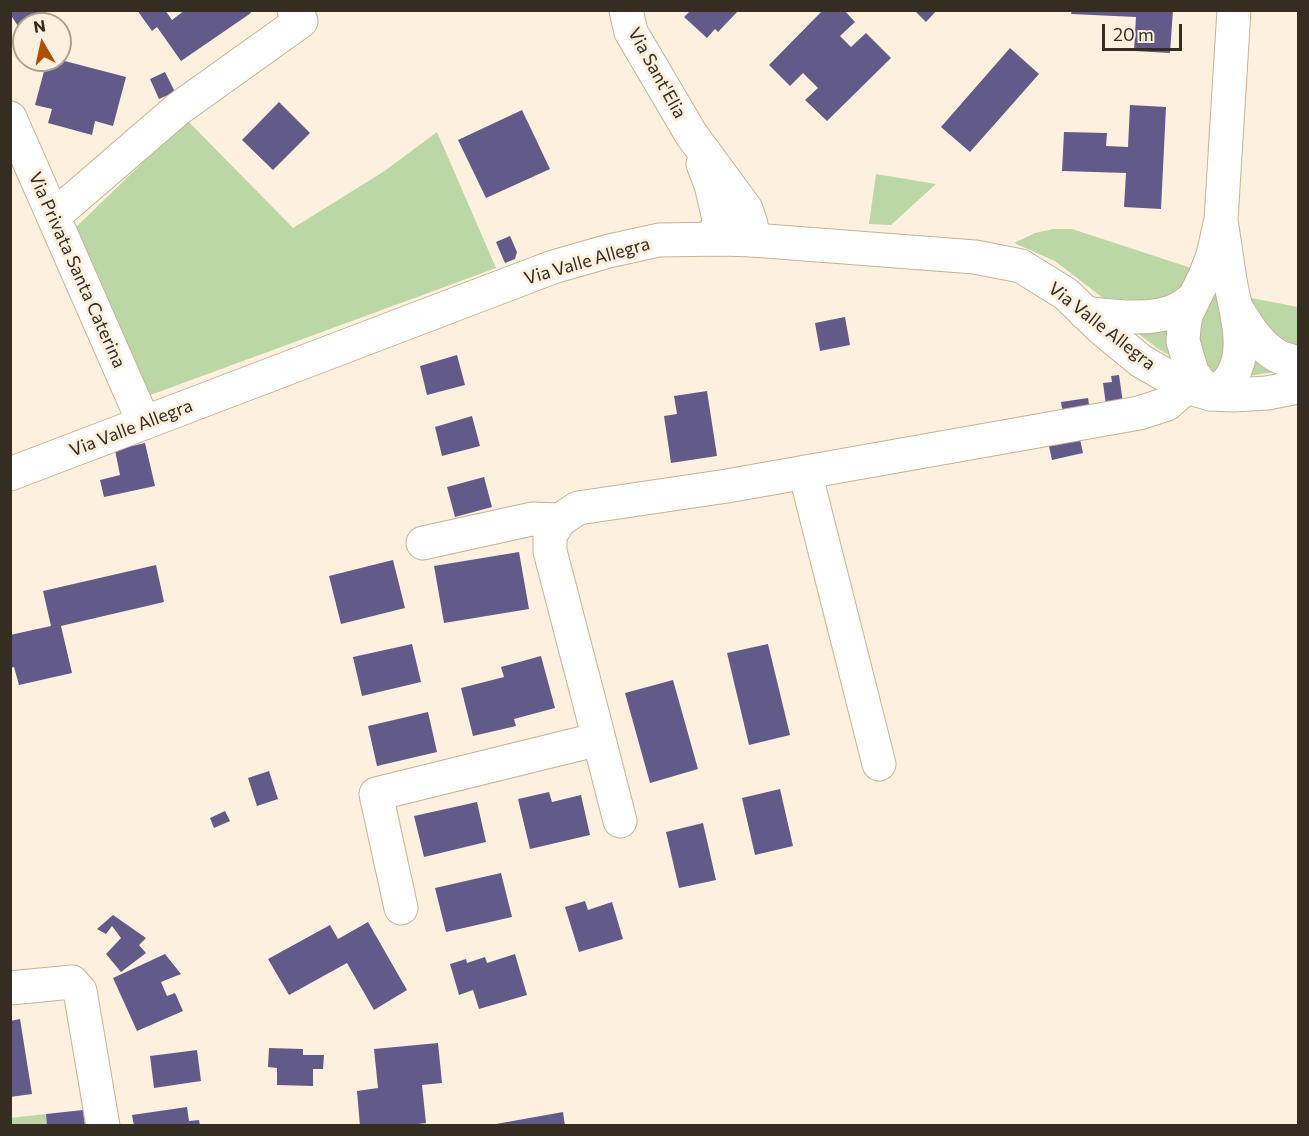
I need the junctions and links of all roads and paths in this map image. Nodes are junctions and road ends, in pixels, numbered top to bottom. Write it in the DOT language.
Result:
graph roads {
  1 [pos="294,10"];
  2 [pos="626,10"];
  3 [pos="1234,10"];
  4 [pos="10,118"];
  5 [pos="691,134"];
  6 [pos="54,216"];
  7 [pos="1221,220"];
  8 [pos="716,239"];
  9 [pos="753,240"];
  10 [pos="1194,298"];
  11 [pos="1236,309"];
  12 [pos="1085,313"];
  13 [pos="1299,363"];
  14 [pos="1299,387"];
  15 [pos="1199,391"];
  16 [pos="144,423"];
  17 [pos="805,472"];
  18 [pos="10,474"];
  19 [pos="560,520"];
  20 [pos="423,543"];
  21 [pos="599,739"];
  22 [pos="879,764"];
  23 [pos="620,821"];
  24 [pos="401,908"];
  25 [pos="10,988"];
  26 [pos="103,1125"];
  1 -- 6 [label="street"];
  2 -- 5 [label="street, Via Sant'Elia"];
  3 -- 7 [label="street"];
  4 -- 6 [label="street, Via Privata Santa Caterina"];
  5 -- 8 [label="street"];
  5 -- 9 [label="street"];
  6 -- 16 [label="street, Via Privata Santa Caterina"];
  7 -- 10 [label="street"];
  7 -- 11 [label="street"];
  8 -- 9 [label="street, Via Valle Allegra"];
  8 -- 16 [label="street, Via Valle Allegra"];
  9 -- 12 [label="street, Via Valle Allegra"];
  10 -- 12 [label="street"];
  10 -- 15 [label="street"];
  11 -- 13 [label="street"];
  11 -- 15 [label="street"];
  12 -- 15 [label="street, Via Valle Allegra"];
  14 -- 15 [label="street, Via Valle Allegra"];
  15 -- 17 [label="street"];
  16 -- 18 [label="street, Via Valle Allegra"];
  17 -- 19 [label="street"];
  17 -- 22 [label="street"];
  19 -- 20 [label="street"];
  19 -- 21 [label="street"];
  21 -- 23 [label="street"];
  21 -- 24 [label="street"];
  25 -- 26 [label="street"];
}
